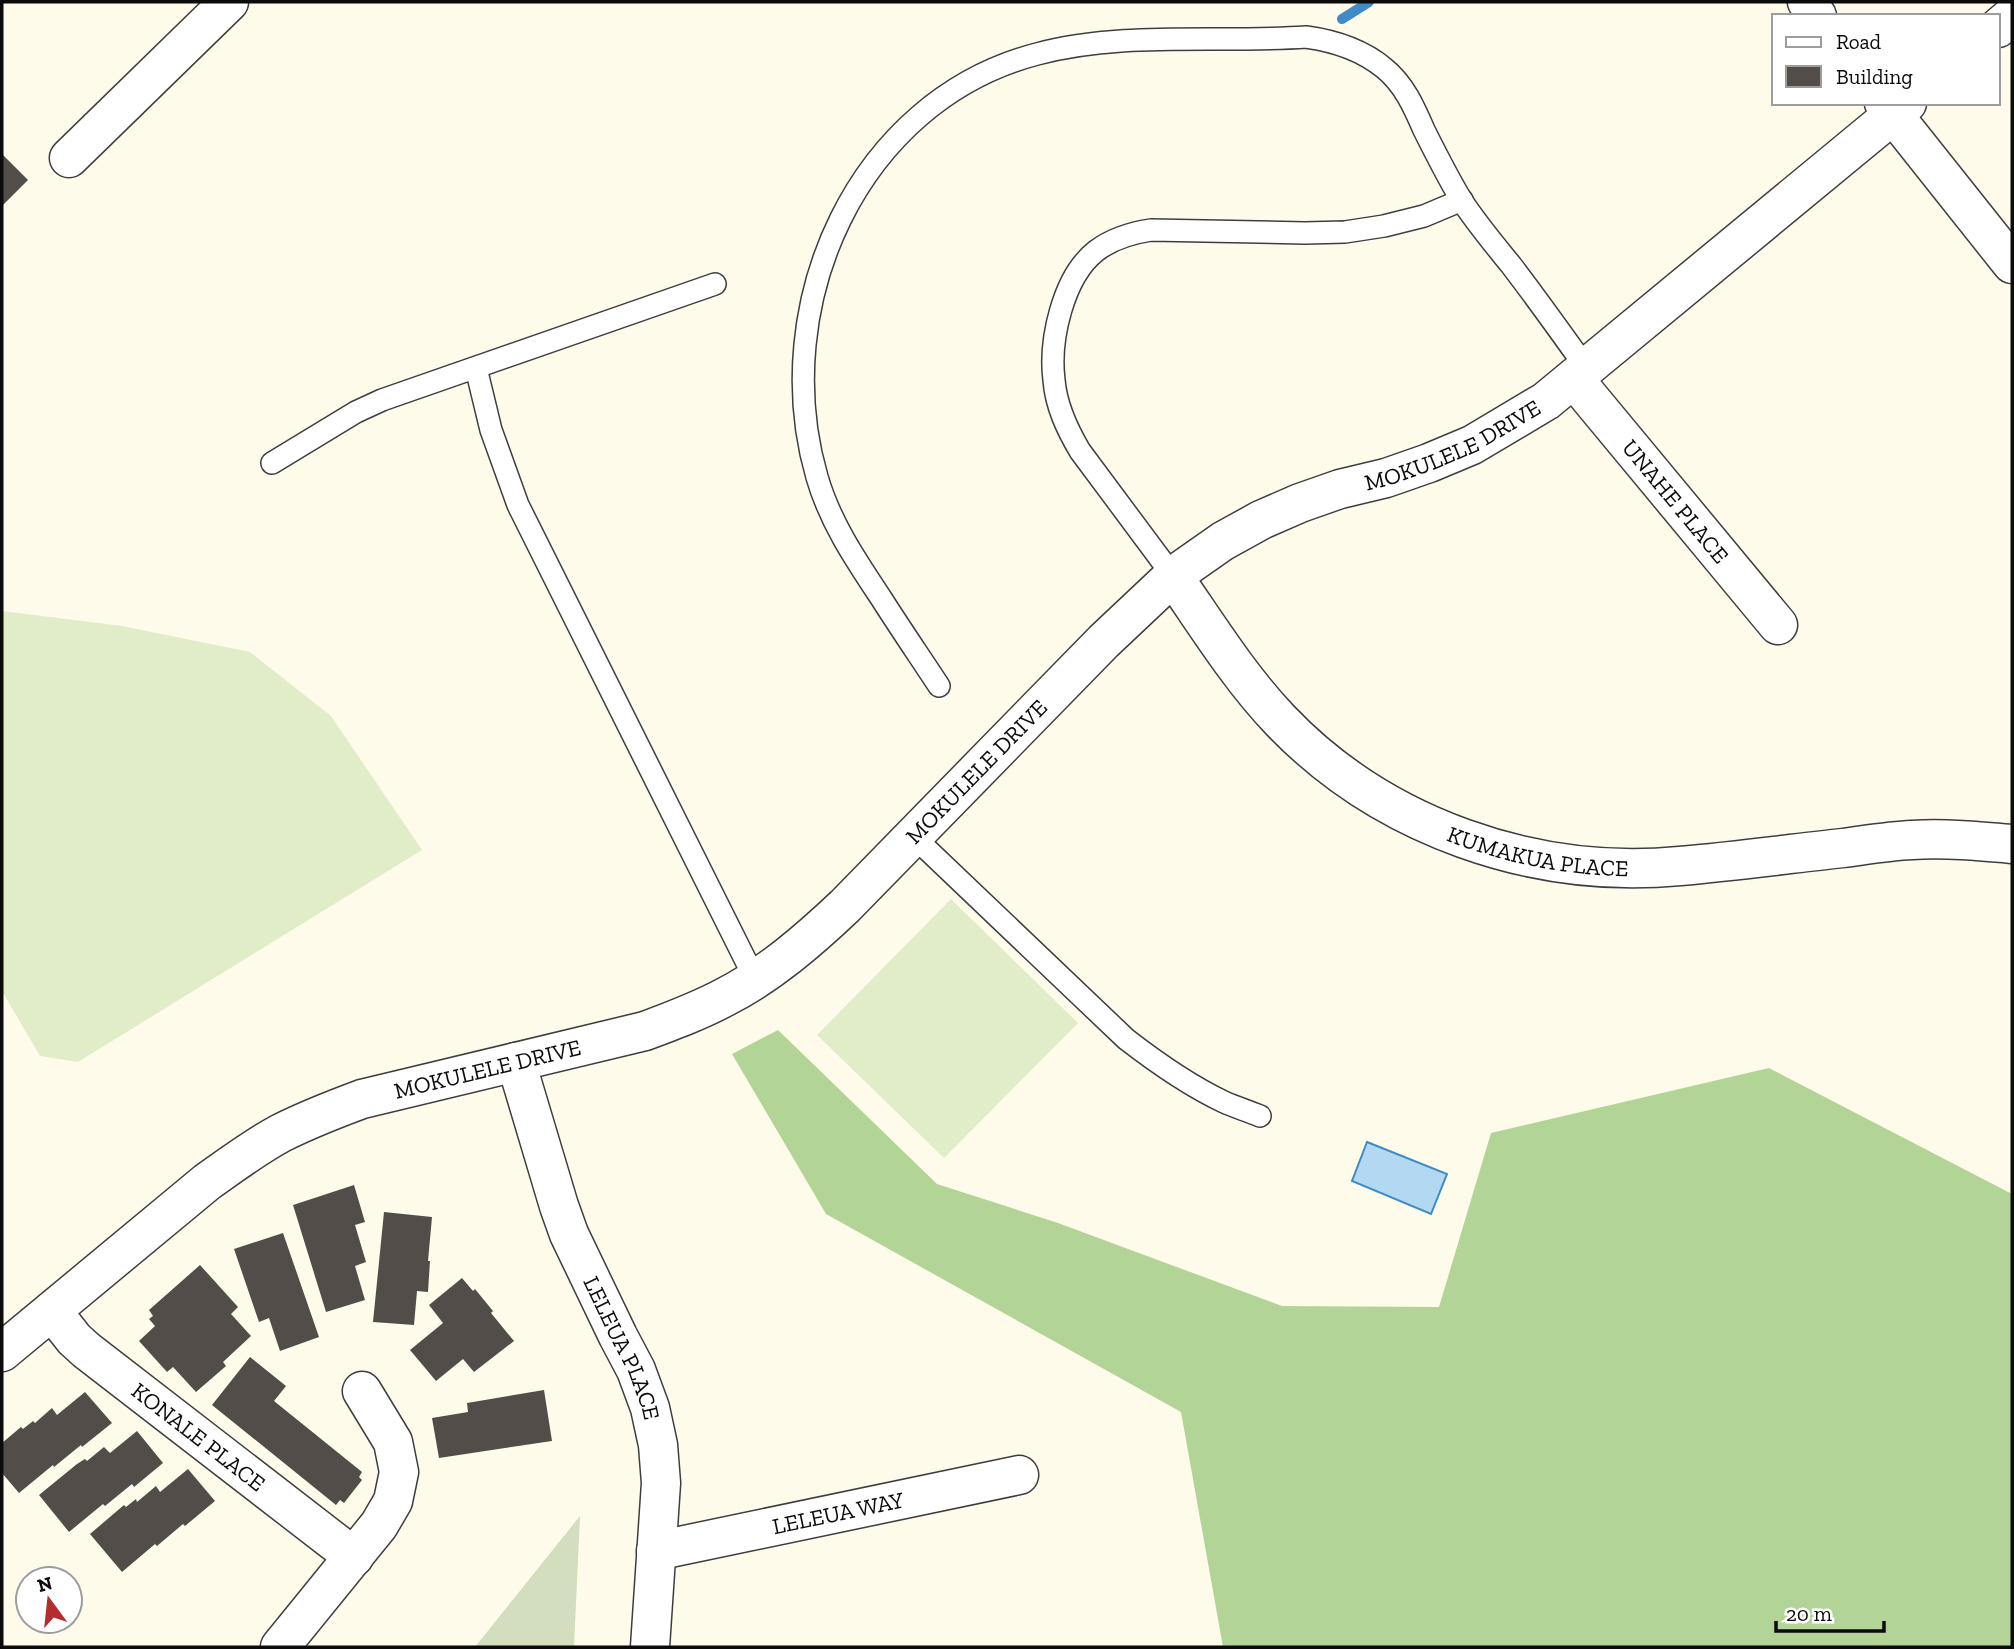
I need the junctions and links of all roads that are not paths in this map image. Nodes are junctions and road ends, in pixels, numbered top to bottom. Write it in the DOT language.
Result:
graph roads {
  1 [pos="229,2"];
  2 [pos="1895,107"];
  3 [pos="69,158"];
  4 [pos="1462,200"];
  5 [pos="2012,264"];
  6 [pos="715,284"];
  7 [pos="476,368"];
  8 [pos="1580,374"];
  9 [pos="272,463"];
  10 [pos="1173,576"];
  11 [pos="1778,625"];
  12 [pos="939,687"];
  13 [pos="914,836"];
  14 [pos="2012,844"];
  15 [pos="755,979"];
  16 [pos="516,1062"];
  17 [pos="1260,1116"];
  18 [pos="52,1311"];
  19 [pos="2,1352"];
  20 [pos="362,1391"];
  21 [pos="1019,1475"];
  22 [pos="656,1550"];
  23 [pos="354,1557"];
  24 [pos="280,1647"];
  25 [pos="650,1647"];
  1 -- 3 [label="street"];
  2 -- 5 [label="street"];
  2 -- 8 [label="street, MOKULELE DRIVE"];
  4 -- 8 [label="lane"];
  4 -- 10 [label="lane"];
  4 -- 12 [label="lane"];
  6 -- 7 [label="lane"];
  7 -- 9 [label="lane"];
  7 -- 15 [label="lane"];
  8 -- 10 [label="street, MOKULELE DRIVE"];
  8 -- 11 [label="street, UNAHE PLACE"];
  10 -- 13 [label="street, MOKULELE DRIVE"];
  10 -- 14 [label="street, KUMAKUA PLACE"];
  13 -- 15 [label="street, MOKULELE DRIVE"];
  13 -- 17 [label="lane"];
  15 -- 16 [label="street, MOKULELE DRIVE"];
  16 -- 18 [label="street, MOKULELE DRIVE"];
  16 -- 22 [label="street, LELEUA PLACE"];
  18 -- 19 [label="street, MOKULELE DRIVE"];
  18 -- 23 [label="street, KONALE PLACE"];
  20 -- 23 [label="street"];
  21 -- 22 [label="street, LELEUA WAY"];
  22 -- 25 [label="street, LELEUA PLACE"];
  23 -- 24 [label="street"];
}
